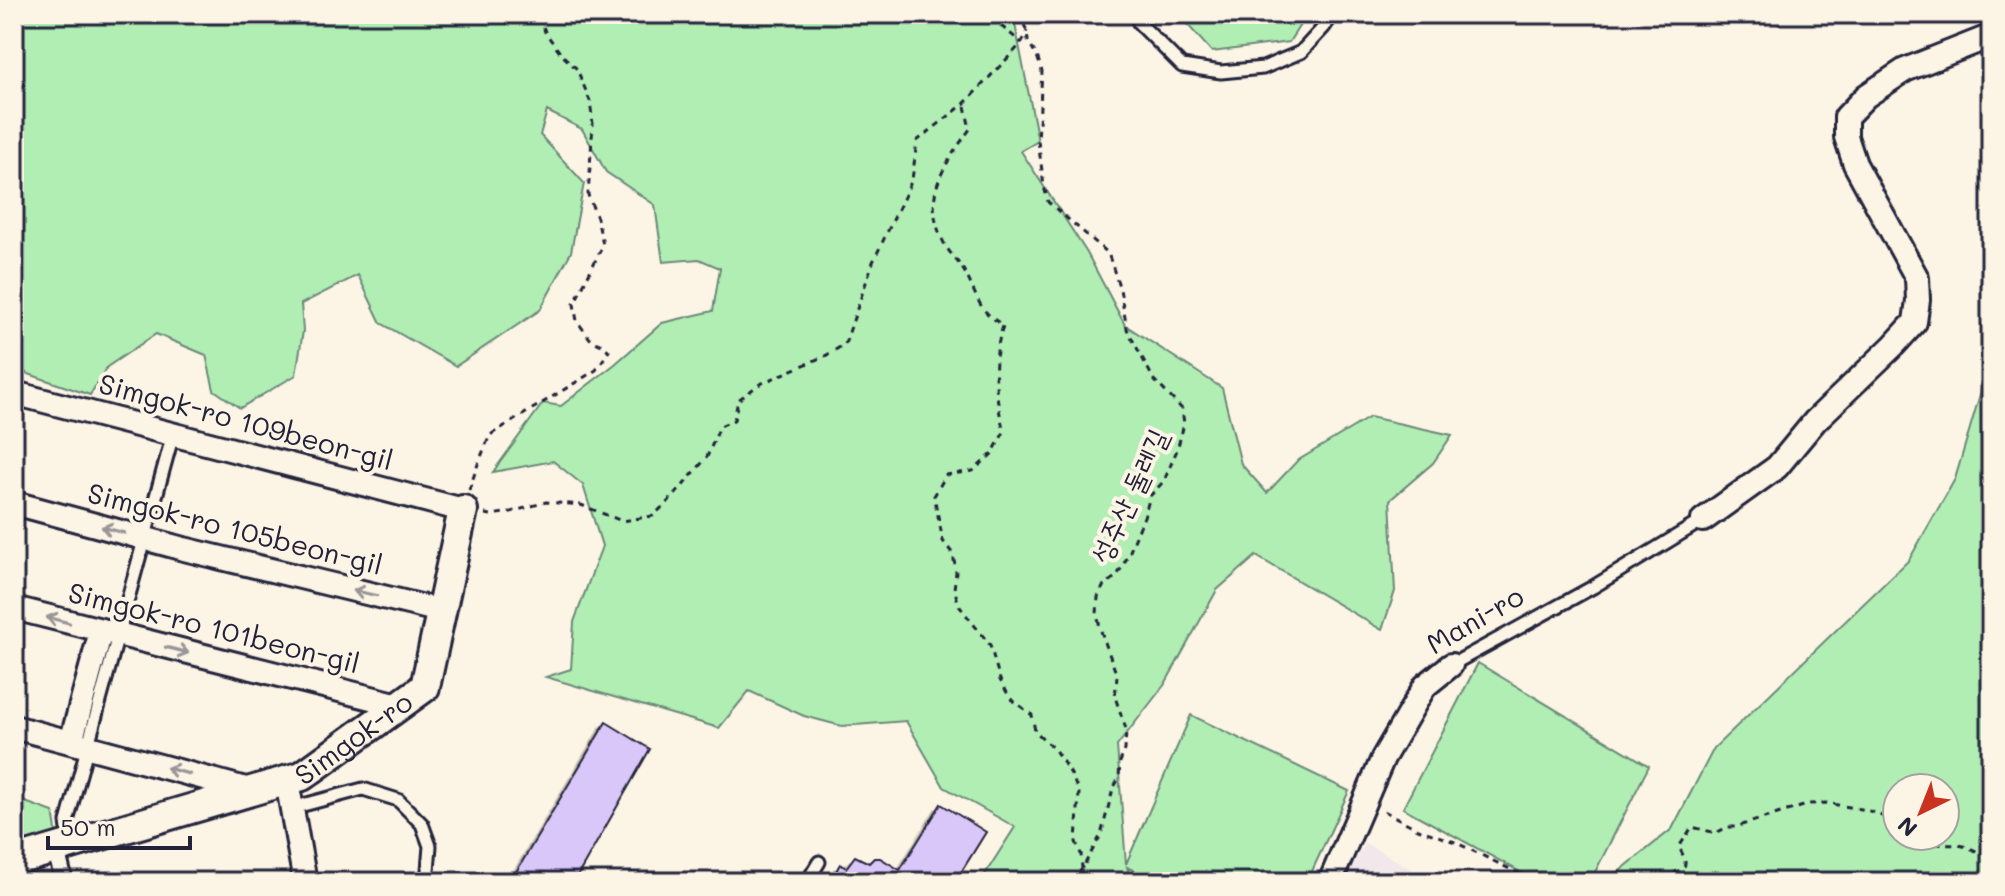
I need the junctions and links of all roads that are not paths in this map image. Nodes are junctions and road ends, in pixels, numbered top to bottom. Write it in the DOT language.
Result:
graph roads {
  1 [pos="1136,14"];
  2 [pos="1333,14"];
  3 [pos="1991,36"];
  4 [pos="14,393"];
  5 [pos="173,434"];
  6 [pos="14,503"];
  7 [pos="463,510"];
  8 [pos="1703,520"];
  9 [pos="144,539"];
  10 [pos="14,608"];
  11 [pos="441,611"];
  12 [pos="110,633"];
  13 [pos="1451,665"];
  14 [pos="399,705"];
  15 [pos="14,727"];
  16 [pos="79,744"];
  17 [pos="253,791"];
  18 [pos="289,794"];
  19 [pos="63,847"];
  20 [pos="14,861"];
  21 [pos="819,862"];
  22 [pos="1332,881"];
  23 [pos="64,882"];
  24 [pos="305,882"];
  25 [pos="427,882"];
  26 [pos="807,882"];
  1 -- 2 [label="lane"];
  3 -- 8 [label="street"];
  4 -- 5 [label="street, Simgok-ro 109beon-gil"];
  5 -- 7 [label="street, Simgok-ro 109beon-gil"];
  5 -- 9 [label="lane"];
  9 -- 6 [label="street, Simgok-ro 105beon-gil, one-way"];
  7 -- 11 [label="street, Simgok-ro"];
  8 -- 13 [label="lane, Mani-ro"];
  11 -- 9 [label="street, Simgok-ro 105beon-gil, one-way"];
  9 -- 12 [label="lane"];
  12 -- 10 [label="street, Simgok-ro 101beon-gil, one-way"];
  11 -- 14 [label="street, Simgok-ro"];
  12 -- 14 [label="street, Simgok-ro 101beon-gil, one-way"];
  12 -- 16 [label="street"];
  13 -- 22 [label="street, Mani-ro"];
  14 -- 18 [label="street, Simgok-ro"];
  15 -- 16 [label="street"];
  17 -- 16 [label="street, one-way"];
  16 -- 19 [label="lane"];
  17 -- 18 [label="street, Simgok-ro"];
  17 -- 19 [label="street, Simgok-ro"];
  18 -- 24 [label="street"];
  18 -- 25 [label="lane"];
  19 -- 20 [label="street, Simgok-ro"];
  19 -- 23 [label="street"];
  21 -- 26 [label="lane"];
}
